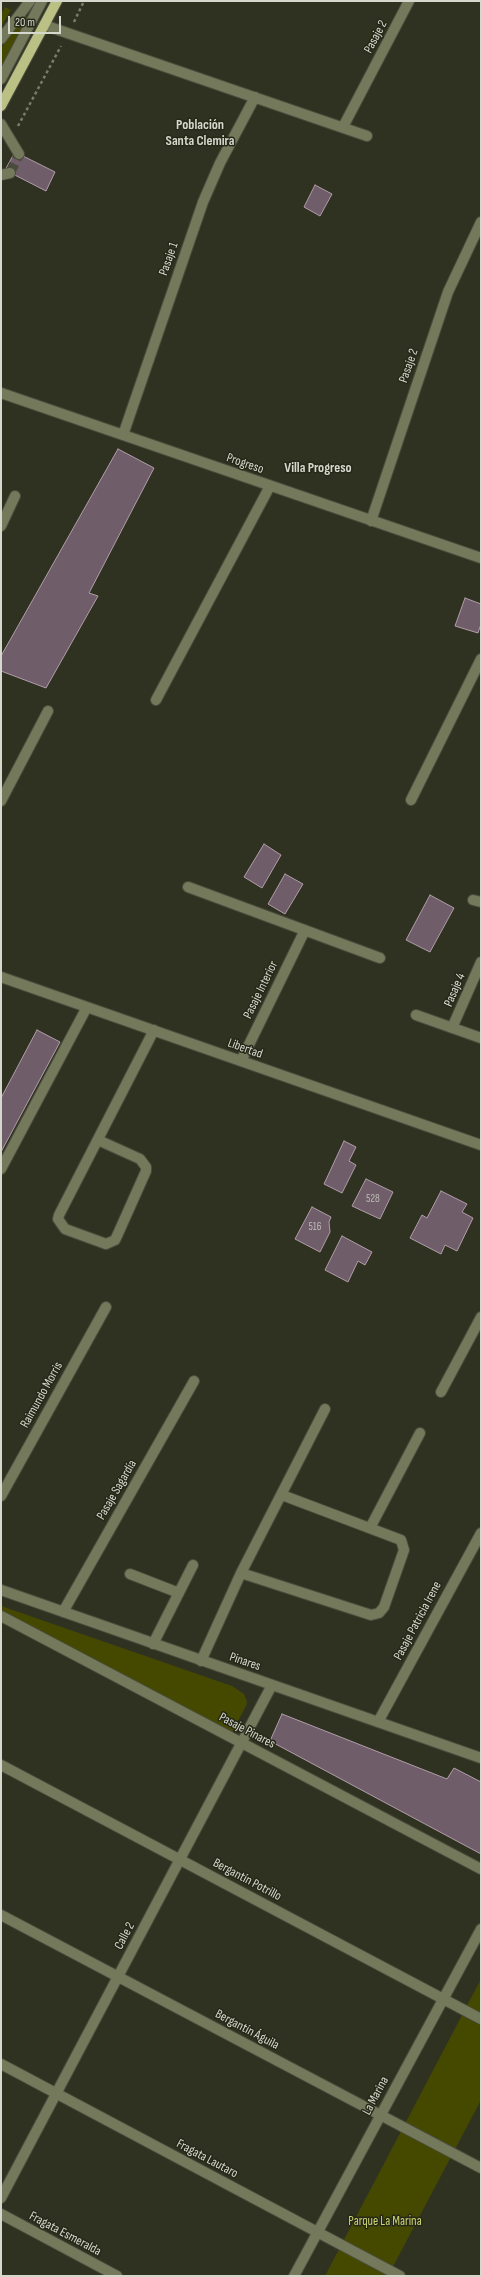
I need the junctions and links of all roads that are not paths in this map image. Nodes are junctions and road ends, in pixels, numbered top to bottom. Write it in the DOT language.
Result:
graph roads {
  1 [pos="30,1"];
  2 [pos="42,1"];
  3 [pos="57,1"];
  4 [pos="409,1"];
  5 [pos="44,25"];
  6 [pos="1,39"];
  7 [pos="1,79"];
  8 [pos="255,97"];
  9 [pos="1,106"];
  10 [pos="1,124"];
  11 [pos="343,127"];
  12 [pos="367,136"];
  13 [pos="19,154"];
  14 [pos="481,222"];
  15 [pos="1,393"];
  16 [pos="123,435"];
  17 [pos="270,486"];
  18 [pos="15,496"];
  19 [pos="371,521"];
  20 [pos="1,526"];
  21 [pos="481,558"];
  22 [pos="481,660"];
  23 [pos="156,700"];
  24 [pos="48,711"];
  25 [pos="411,800"];
  26 [pos="1,801"];
  27 [pos="188,887"];
  28 [pos="305,930"];
  29 [pos="380,958"];
  30 [pos="481,962"];
  31 [pos="1,977"];
  32 [pos="87,1007"];
  33 [pos="416,1015"];
  34 [pos="452,1028"];
  35 [pos="154,1030"];
  36 [pos="481,1038"];
  37 [pos="241,1061"];
  38 [pos="98,1140"];
  39 [pos="481,1145"];
  40 [pos="1,1169"];
  41 [pos="106,1307"];
  42 [pos="481,1317"];
  43 [pos="194,1381"];
  44 [pos="440,1392"];
  45 [pos="325,1409"];
  46 [pos="420,1433"];
  47 [pos="282,1495"];
  48 [pos="1,1496"];
  49 [pos="370,1528"];
  50 [pos="481,1533"];
  51 [pos="193,1565"];
  52 [pos="240,1573"];
  53 [pos="130,1574"];
  54 [pos="1,1590"];
  55 [pos="179,1592"];
  56 [pos="62,1612"];
  57 [pos="1,1616"];
  58 [pos="153,1644"];
  59 [pos="201,1660"];
  60 [pos="272,1685"];
  61 [pos="378,1722"];
  62 [pos="242,1743"];
  63 [pos="481,1758"];
  64 [pos="1,1765"];
  65 [pos="180,1860"];
  66 [pos="481,1869"];
  67 [pos="1,1915"];
  68 [pos="481,1929"];
  69 [pos="118,1977"];
  70 [pos="443,1999"];
  71 [pos="481,2019"];
  72 [pos="1,2064"];
  73 [pos="56,2094"];
  74 [pos="381,2115"];
  75 [pos="481,2168"];
  76 [pos="1,2198"];
  77 [pos="1,2214"];
  78 [pos="318,2232"];
  79 [pos="117,2276"];
  80 [pos="294,2276"];
  81 [pos="400,2276"];
  1 -- 6 [label="street"];
  2 -- 7 [label="street"];
  3 -- 5 [label="main road"];
  4 -- 11 [label="street, Pasaje 2"];
  5 -- 8 [label="street"];
  5 -- 9 [label="main road"];
  8 -- 11 [label="street"];
  8 -- 16 [label="street, Pasaje 1"];
  10 -- 13 [label="street"];
  11 -- 12 [label="street"];
  14 -- 19 [label="street, Pasaje 2"];
  15 -- 16 [label="street, Progreso"];
  16 -- 17 [label="street, Progreso"];
  17 -- 19 [label="street, Progreso"];
  17 -- 23 [label="street"];
  18 -- 20 [label="street"];
  19 -- 21 [label="street, Progreso"];
  22 -- 25 [label="street"];
  24 -- 26 [label="street"];
  27 -- 28 [label="street"];
  28 -- 29 [label="street"];
  28 -- 37 [label="street, Pasaje Interior"];
  30 -- 34 [label="street, Pasaje 4"];
  31 -- 32 [label="street, Libertad"];
  32 -- 35 [label="street, Libertad"];
  32 -- 40 [label="street"];
  33 -- 34 [label="street"];
  34 -- 36 [label="street"];
  35 -- 37 [label="street, Libertad"];
  35 -- 38 [label="street"];
  37 -- 39 [label="street, Libertad"];
  38 -- 38 [label="street"];
  41 -- 48 [label="street, Raimundo Morris"];
  42 -- 44 [label="street"];
  43 -- 56 [label="street, Pasaje Sagardía"];
  45 -- 47 [label="street"];
  46 -- 49 [label="street"];
  47 -- 49 [label="street"];
  47 -- 52 [label="street"];
  49 -- 52 [label="street"];
  50 -- 61 [label="street, Pasaje Patricia Irene"];
  51 -- 55 [label="street"];
  52 -- 59 [label="street"];
  53 -- 55 [label="street"];
  54 -- 56 [label="street, Pinares"];
  55 -- 58 [label="street"];
  56 -- 58 [label="street, Pinares"];
  57 -- 62 [label="street, Pasaje Pinares"];
  58 -- 59 [label="street, Pinares"];
  59 -- 60 [label="street, Pinares"];
  60 -- 61 [label="street, Pinares"];
  60 -- 62 [label="street, Calle 2"];
  61 -- 63 [label="street, Pinares"];
  62 -- 65 [label="street, Calle 2"];
  62 -- 66 [label="street, Pasaje Pinares"];
  64 -- 65 [label="street, Bergantín Potrillo"];
  65 -- 69 [label="street, Calle 2"];
  65 -- 70 [label="street, Bergantín Potrillo"];
  67 -- 69 [label="street, Bergantín Águila"];
  68 -- 70 [label="street, La Marina"];
  69 -- 73 [label="street, Calle 2"];
  69 -- 74 [label="street, Bergantín Águila"];
  70 -- 71 [label="street, Bergantín Potrillo"];
  70 -- 74 [label="street, La Marina"];
  72 -- 73 [label="street, Fragata Lautaro"];
  73 -- 76 [label="street, Calle 2"];
  73 -- 78 [label="street, Fragata Lautaro"];
  74 -- 75 [label="street, Bergantín Águila"];
  74 -- 78 [label="street, La Marina"];
  77 -- 79 [label="street, Fragata Esmeralda"];
  78 -- 80 [label="street, La Marina"];
  78 -- 81 [label="street, Fragata Lautaro"];
}
